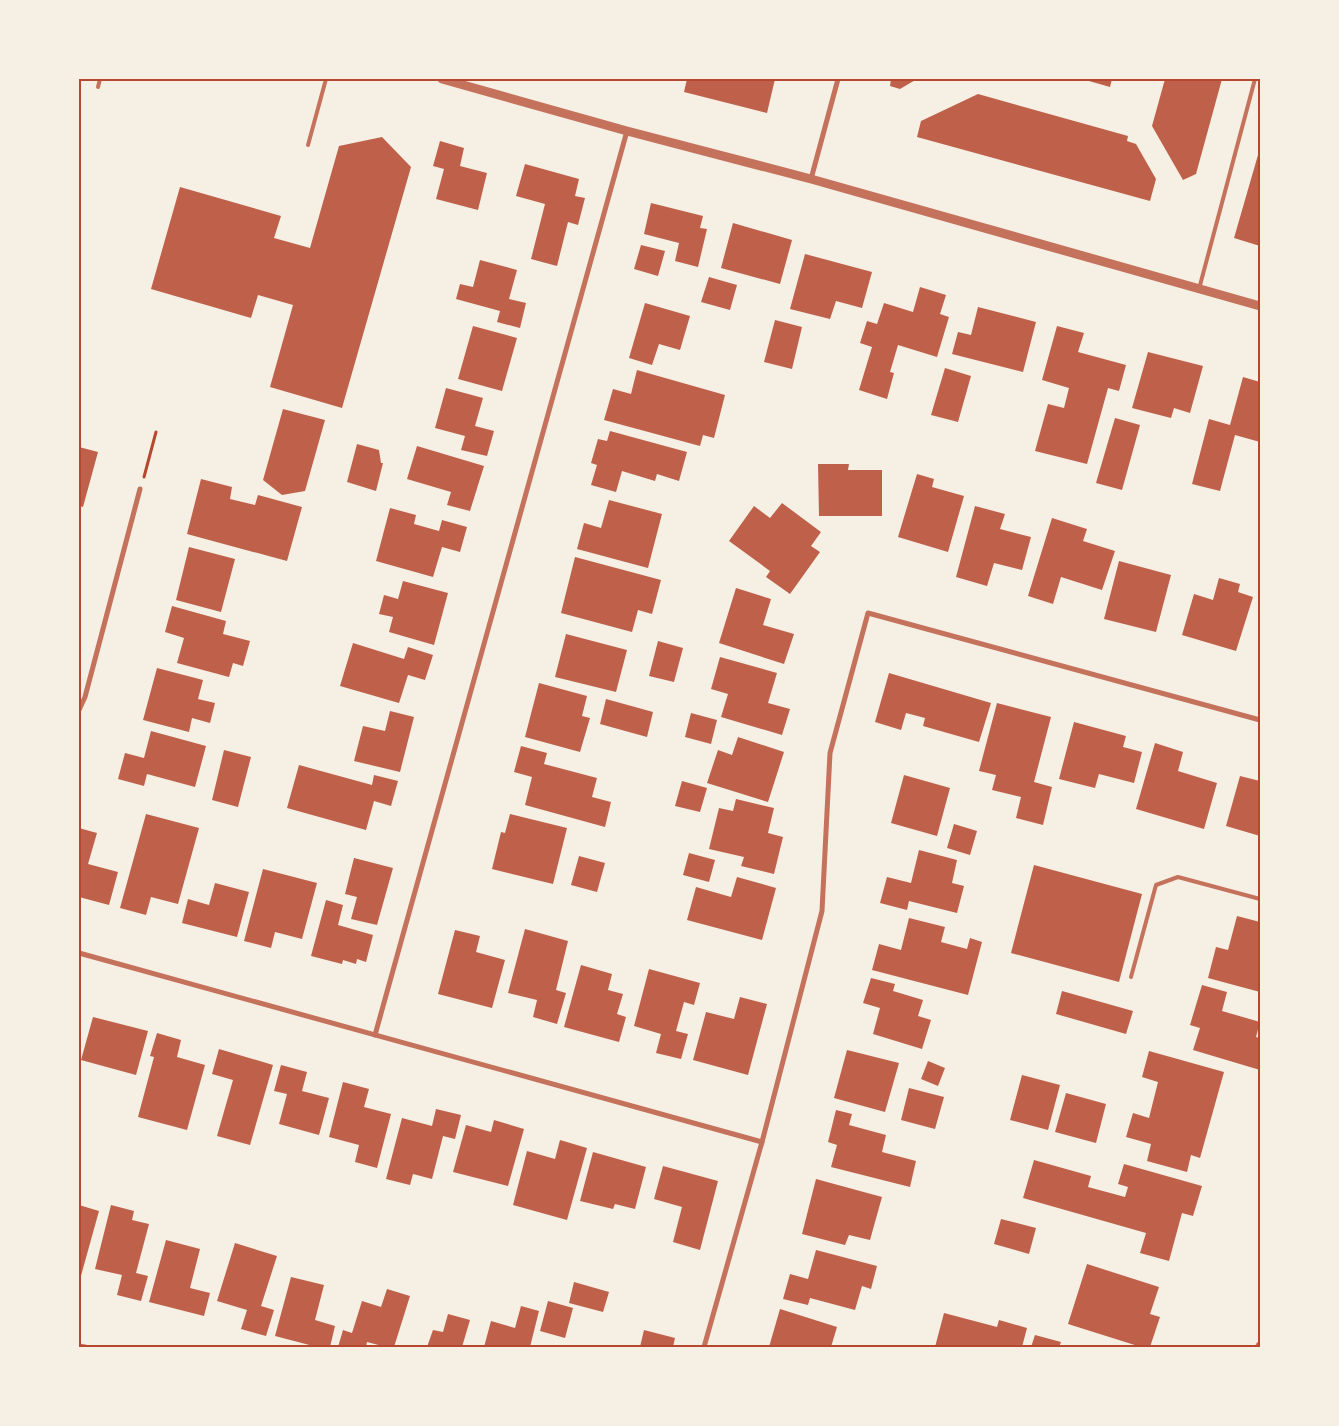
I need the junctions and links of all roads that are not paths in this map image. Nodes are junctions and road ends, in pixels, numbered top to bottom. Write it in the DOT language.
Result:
graph roads {
  1 [pos="100,79"];
  2 [pos="326,79"];
  3 [pos="442,79"];
  4 [pos="838,79"];
  5 [pos="1255,79"];
  6 [pos="98,88"];
  7 [pos="627,131"];
  8 [pos="308,144"];
  9 [pos="811,179"];
  10 [pos="1199,290"];
  11 [pos="1260,306"];
  12 [pos="140,490"];
  13 [pos="79,710"];
  14 [pos="1260,720"];
  15 [pos="1260,899"];
  16 [pos="79,953"];
  17 [pos="1131,977"];
  18 [pos="374,1035"];
  19 [pos="762,1142"];
  20 [pos="79,1346"];
  21 [pos="85,1347"];
  22 [pos="704,1347"];
  1 -- 6 [label="lane"];
  2 -- 8 [label="lane"];
  3 -- 7 [label="street"];
  4 -- 9 [label="street"];
  5 -- 10 [label="lane"];
  7 -- 9 [label="street"];
  7 -- 18 [label="street"];
  9 -- 10 [label="street"];
  10 -- 11 [label="street"];
  12 -- 13 [label="street"];
  14 -- 19 [label="street"];
  15 -- 17 [label="lane"];
  16 -- 18 [label="street"];
  18 -- 19 [label="street"];
  19 -- 22 [label="street"];
  20 -- 21 [label="street"];
}
